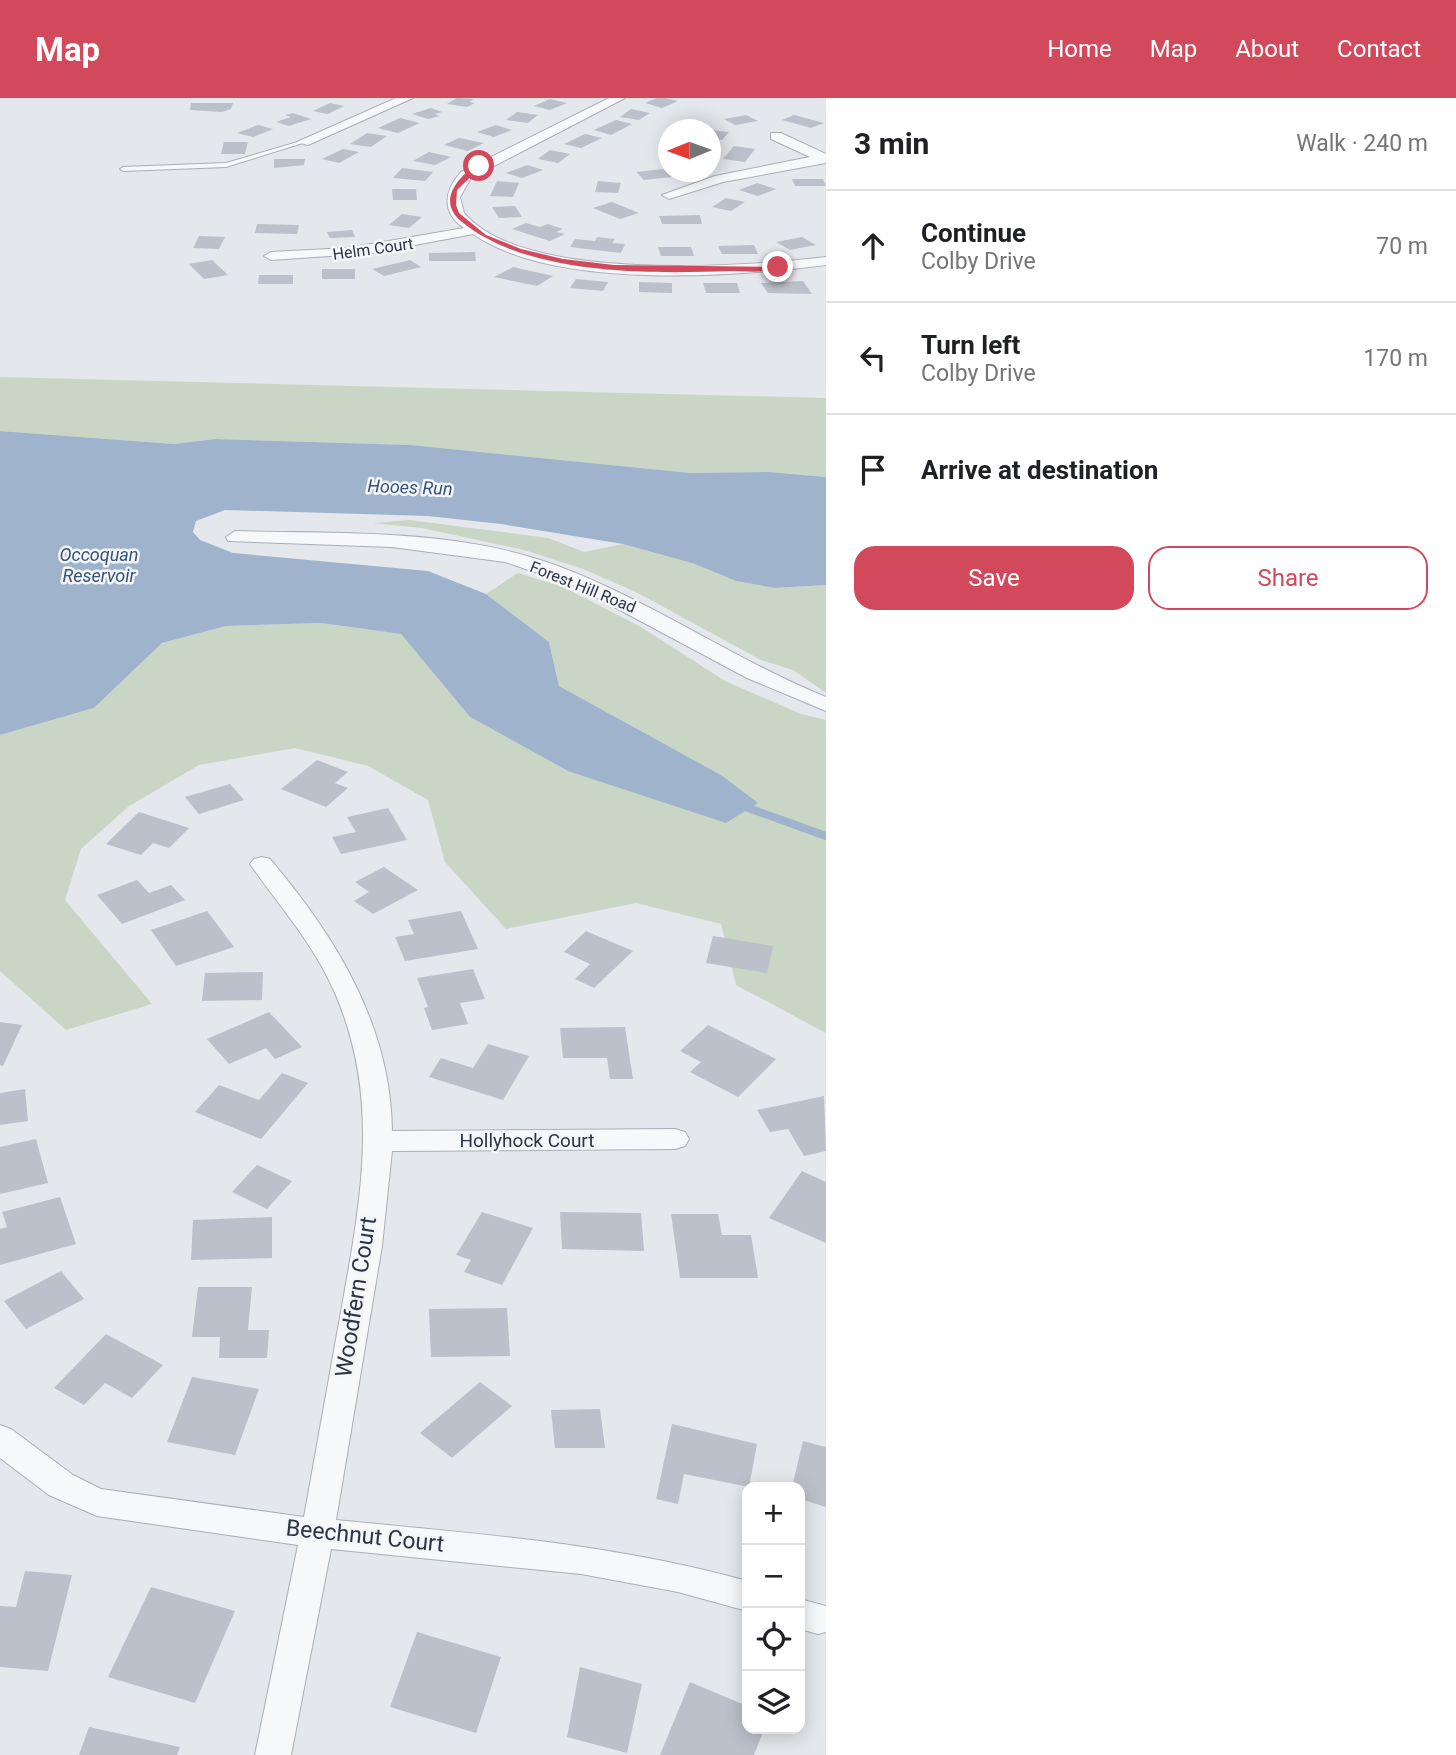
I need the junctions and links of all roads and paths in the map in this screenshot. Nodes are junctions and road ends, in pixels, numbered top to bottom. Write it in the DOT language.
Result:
graph roads {
  1 [pos="407,98"];
  2 [pos="619,98"];
  3 [pos="776,136"];
  4 [pos="303,142"];
  5 [pos="825,158"];
  6 [pos="123,169"];
  7 [pos="669,195"];
  8 [pos="474,230"];
  9 [pos="271,256"];
  10 [pos="826,261"];
  11 [pos="235,537"];
  12 [pos="826,705"];
  13 [pos="262,864"];
  14 [pos="675,1139"];
  15 [pos="379,1141"];
  16 [pos="0,1438"];
  17 [pos="318,1533"];
  18 [pos="742,1595"];
  19 [pos="273,1755"];
  1 -- 4 [label="street"];
  2 -- 8 [label="street"];
  3 -- 5 [label="street"];
  4 -- 6 [label="lane"];
  5 -- 7 [label="street"];
  8 -- 9 [label="street, Helm Court"];
  8 -- 10 [label="street"];
  11 -- 12 [label="street, Forest Hill Road"];
  13 -- 15 [label="street, Woodfern Court"];
  14 -- 15 [label="street, Hollyhock Court"];
  15 -- 17 [label="street, Woodfern Court"];
  16 -- 17 [label="street, Beechnut Court"];
  17 -- 18 [label="street, Beechnut Court"];
  17 -- 19 [label="street, Woodfern Court"];
}
